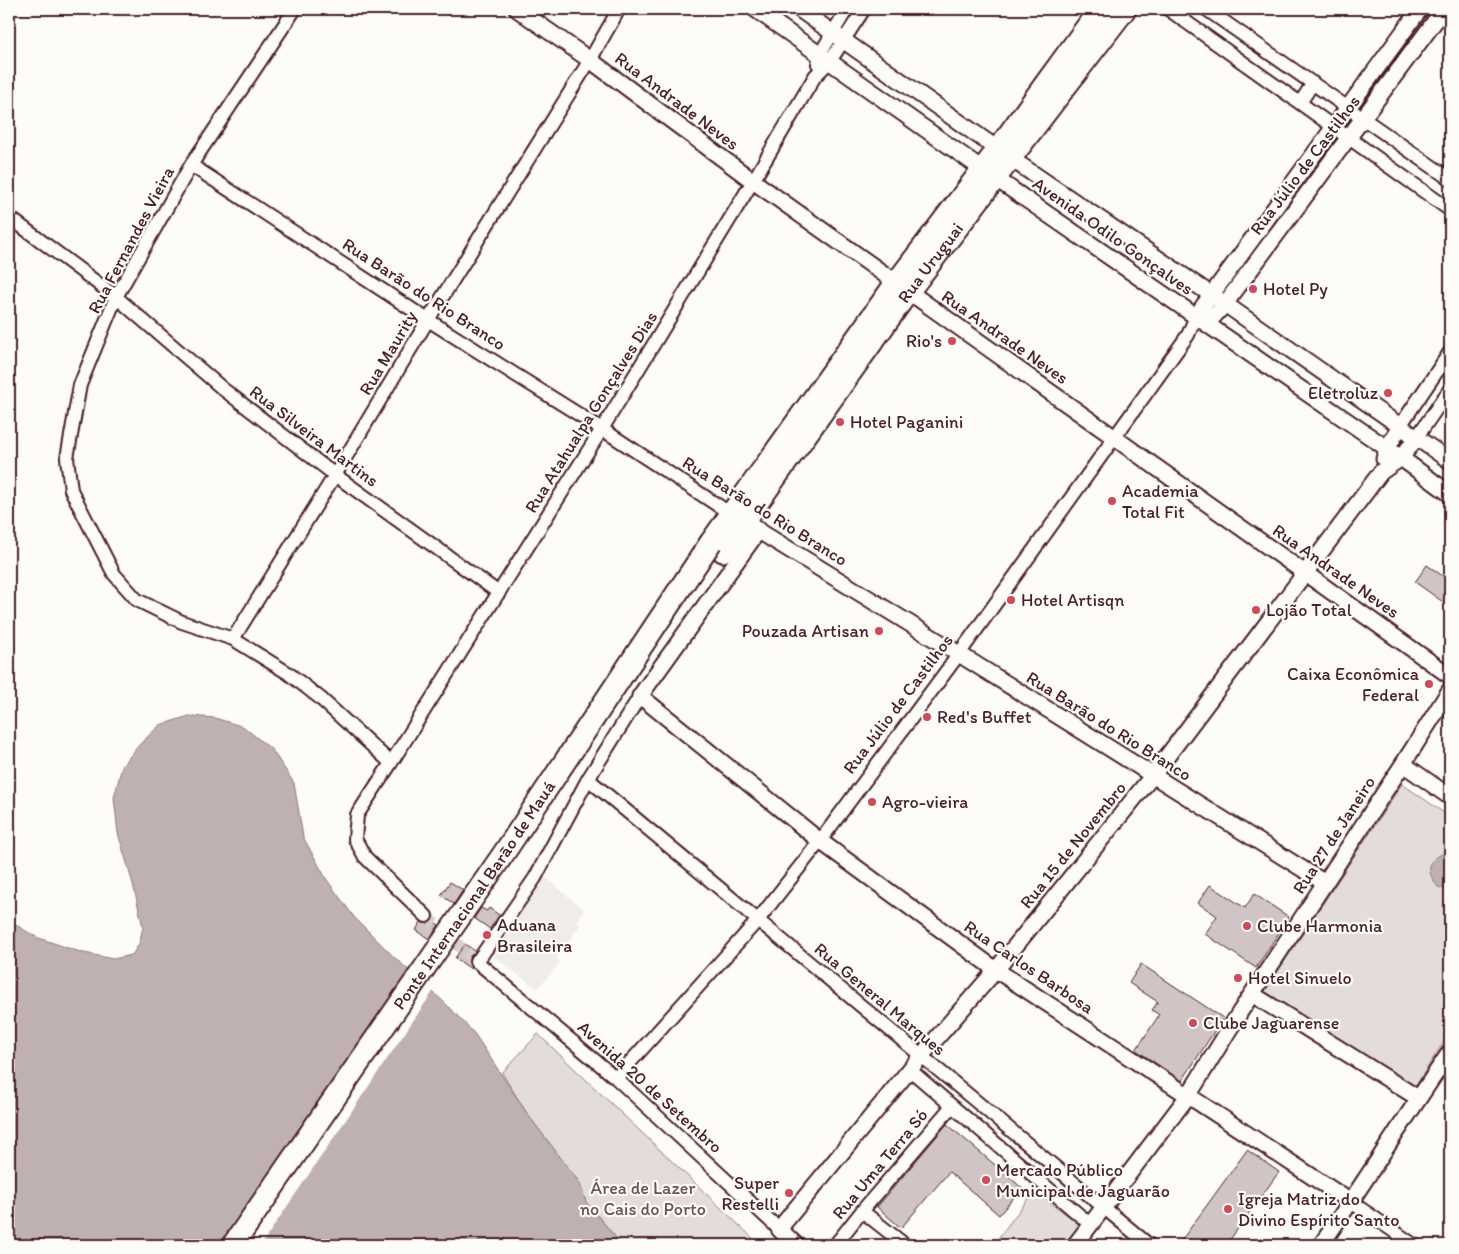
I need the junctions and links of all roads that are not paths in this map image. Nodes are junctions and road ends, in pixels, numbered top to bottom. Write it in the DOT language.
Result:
graph roads {
  1 [pos="294,9"];
  2 [pos="517,9"];
  3 [pos="619,9"];
  4 [pos="755,9"];
  5 [pos="799,9"];
  6 [pos="847,9"];
  7 [pos="864,9"];
  8 [pos="1100,9"];
  9 [pos="1125,9"];
  10 [pos="1168,9"];
  11 [pos="1206,9"];
  12 [pos="1420,9"];
  13 [pos="1444,9"];
  14 [pos="838,35"];
  15 [pos="825,57"];
  16 [pos="590,60"];
  17 [pos="1313,83"];
  18 [pos="1300,103"];
  19 [pos="1348,107"];
  20 [pos="1363,118"];
  21 [pos="1334,127"];
  22 [pos="1348,138"];
  23 [pos="1004,154"];
  24 [pos="191,165"];
  25 [pos="989,173"];
  26 [pos="1450,179"];
  27 [pos="753,181"];
  28 [pos="1450,210"];
  29 [pos="9,217"];
  30 [pos="1119,232"];
  31 [pos="1104,253"];
  32 [pos="902,287"];
  33 [pos="1212,295"];
  34 [pos="116,297"];
  35 [pos="1225,304"];
  36 [pos="428,320"];
  37 [pos="1201,320"];
  38 [pos="1450,352"];
  39 [pos="1450,389"];
  40 [pos="1400,426"];
  41 [pos="602,429"];
  42 [pos="1114,436"];
  43 [pos="1417,437"];
  44 [pos="1387,449"];
  45 [pos="1401,458"];
  46 [pos="1450,461"];
  47 [pos="1381,472"];
  48 [pos="335,475"];
  49 [pos="1450,494"];
  50 [pos="744,522"];
  51 [pos="717,547"];
  52 [pos="1305,573"];
  53 [pos="499,593"];
  54 [pos="233,639"];
  55 [pos="960,654"];
  56 [pos="1450,676"];
  57 [pos="1450,690"];
  58 [pos="640,696"];
  59 [pos="391,763"];
  60 [pos="1403,764"];
  61 [pos="1153,775"];
  62 [pos="588,779"];
  63 [pos="1450,797"];
  64 [pos="820,841"];
  65 [pos="1325,883"];
  66 [pos="426,916"];
  67 [pos="758,920"];
  68 [pos="996,970"];
  69 [pos="1252,994"];
  70 [pos="1450,1052"];
  71 [pos="921,1056"];
  72 [pos="909,1069"];
  73 [pos="616,1078"];
  74 [pos="1188,1096"];
  75 [pos="1418,1098"];
  76 [pos="952,1106"];
  77 [pos="1351,1202"];
  78 [pos="1104,1208"];
  79 [pos="862,1211"];
  80 [pos="1091,1225"];
  81 [pos="779,1229"];
  82 [pos="233,1245"];
  83 [pos="249,1245"];
  84 [pos="796,1245"];
  85 [pos="835,1245"];
  86 [pos="905,1245"];
  87 [pos="1075,1245"];
  88 [pos="1149,1245"];
  89 [pos="1321,1245"];
  90 [pos="1414,1245"];
  1 -- 24 [label="street, Rua Fernandes Vieira"];
  2 -- 16 [label="street, Rua Andrade Neves"];
  3 -- 16 [label="street, Rua Maurity"];
  4 -- 15 [label="street, Avenida Odilo Gonçalves"];
  5 -- 14 [label="street, Avenida Odilo Gonçalves"];
  6 -- 14 [label="street"];
  7 -- 14 [label="street"];
  8 -- 23 [label="highway, Rua Uruguai"];
  9 -- 23 [label="highway, Rua Uruguai"];
  10 -- 18 [label="street"];
  11 -- 17 [label="street"];
  12 -- 19 [label="street, Rua Júlio de Castilhos"];
  13 -- 20 [label="street, Rua Júlio de Castilhos"];
  14 -- 15 [label="street, Rua Atahualpa Gonçalves Dias"];
  14 -- 23 [label="street, Avenida Odilo Gonçalves"];
  15 -- 25 [label="street, Avenida Odilo Gonçalves"];
  15 -- 27 [label="street, Rua Atahualpa Gonçalves Dias"];
  16 -- 27 [label="street, Rua Andrade Neves"];
  16 -- 36 [label="street, Rua Maurity"];
  17 -- 18 [label="street"];
  17 -- 19 [label="street"];
  18 -- 21 [label="street"];
  19 -- 20 [label="street"];
  19 -- 21 [label="street, Rua Júlio de Castilhos"];
  20 -- 22 [label="street, Rua Júlio de Castilhos"];
  20 -- 26 [label="street"];
  21 -- 22 [label="street"];
  21 -- 33 [label="street, Rua Júlio de Castilhos"];
  22 -- 28 [label="street"];
  22 -- 35 [label="street, Rua Júlio de Castilhos"];
  23 -- 25 [label="highway, Rua Uruguai"];
  23 -- 30 [label="street, Avenida Odilo Gonçalves"];
  24 -- 34 [label="street, Rua Fernandes Vieira"];
  24 -- 36 [label="street, Rua Barão do Rio Branco"];
  25 -- 31 [label="street, Avenida Odilo Gonçalves"];
  25 -- 32 [label="highway, Rua Uruguai"];
  27 -- 32 [label="street, Rua Andrade Neves"];
  27 -- 41 [label="street, Rua Atahualpa Gonçalves Dias"];
  29 -- 34 [label="street, Rua Silveira Martins"];
  30 -- 31 [label="street"];
  30 -- 33 [label="street, Avenida Odilo Gonçalves"];
  31 -- 37 [label="street, Avenida Odilo Gonçalves"];
  32 -- 42 [label="street, Rua Andrade Neves"];
  32 -- 50 [label="highway, Rua Uruguai"];
  33 -- 35 [label="street, Avenida Odilo Gonçalves"];
  33 -- 37 [label="street, Rua Júlio de Castilhos"];
  34 -- 48 [label="street, Rua Silveira Martins"];
  34 -- 54 [label="street, Rua Fernandes Vieira"];
  35 -- 37 [label="street, Rua Júlio de Castilhos"];
  35 -- 40 [label="street, Avenida Odilo Gonçalves"];
  36 -- 41 [label="street, Rua Barão do Rio Branco"];
  36 -- 48 [label="street, Rua Maurity"];
  37 -- 42 [label="street, Rua Júlio de Castilhos"];
  37 -- 44 [label="street, Avenida Odilo Gonçalves"];
  38 -- 40 [label="street, Rua 15 de Novembro"];
  39 -- 43 [label="street, Rua 15 de Novembro"];
  40 -- 43 [label="street, Avenida Odilo Gonçalves"];
  40 -- 44 [label="street, Rua 15 de Novembro"];
  41 -- 50 [label="street, Rua Barão do Rio Branco"];
  41 -- 53 [label="street, Rua Atahualpa Gonçalves Dias"];
  42 -- 52 [label="street, Rua Andrade Neves"];
  42 -- 55 [label="street, Rua Júlio de Castilhos"];
  43 -- 45 [label="street, Rua 15 de Novembro"];
  43 -- 46 [label="street, Avenida Odilo Gonçalves"];
  44 -- 45 [label="street, Avenida Odilo Gonçalves"];
  44 -- 47 [label="street, Rua 15 de Novembro"];
  45 -- 47 [label="street, Rua 15 de Novembro"];
  45 -- 49 [label="street, Avenida Odilo Gonçalves"];
  47 -- 52 [label="street, Rua 15 de Novembro"];
  48 -- 53 [label="street, Rua Silveira Martins"];
  48 -- 54 [label="street, Rua Maurity"];
  50 -- 51 [label="highway, Rua Uruguai"];
  50 -- 55 [label="street, Rua Barão do Rio Branco"];
  50 -- 58 [label="street"];
  51 -- 82 [label="highway, Ponte Internacional Barão de Mauá, bridge"];
  51 -- 83 [label="highway, Ponte Internacional Barão de Mauá"];
  52 -- 56 [label="street, Rua Andrade Neves"];
  52 -- 61 [label="street, Rua 15 de Novembro"];
  53 -- 59 [label="street, Rua Atahualpa Gonçalves Dias"];
  54 -- 59 [label="street, Rua Fernandes Vieira"];
  55 -- 61 [label="street, Rua Barão do Rio Branco"];
  55 -- 64 [label="street, Rua Júlio de Castilhos"];
  57 -- 60 [label="street, Rua 27 de Janeiro"];
  58 -- 62 [label="street"];
  58 -- 64 [label="street, Rua Carlos Barbosa"];
  59 -- 66 [label="street, Rua Atahualpa Gonçalves Dias"];
  60 -- 63 [label="street"];
  60 -- 65 [label="street, Rua 27 de Janeiro"];
  61 -- 65 [label="street, Rua Barão do Rio Branco"];
  61 -- 68 [label="street, Rua 15 de Novembro"];
  62 -- 67 [label="street, Rua General Marques"];
  62 -- 73 [label="street, Avenida 20 de Setembro"];
  64 -- 67 [label="street, Rua Júlio de Castilhos"];
  64 -- 68 [label="street, Rua Carlos Barbosa"];
  65 -- 69 [label="street, Rua 27 de Janeiro"];
  67 -- 71 [label="street, Rua General Marques"];
  67 -- 73 [label="street, Rua Júlio de Castilhos"];
  68 -- 71 [label="street, Rua 15 de Novembro"];
  68 -- 74 [label="street, Rua Carlos Barbosa"];
  69 -- 74 [label="street, Rua 27 de Janeiro"];
  69 -- 75 [label="street"];
  70 -- 75 [label="street"];
  71 -- 72 [label="street, Rua 15 de Novembro"];
  71 -- 78 [label="street, Rua General Marques"];
  72 -- 76 [label="street"];
  72 -- 81 [label="street, Rua 15 de Novembro"];
  73 -- 81 [label="street, Avenida 20 de Setembro"];
  74 -- 77 [label="street, Rua Carlos Barbosa"];
  74 -- 78 [label="street, Rua 27 de Janeiro"];
  75 -- 77 [label="street"];
  76 -- 79 [label="street, Rua Uma Terra Só"];
  76 -- 80 [label="street"];
  77 -- 89 [label="street"];
  77 -- 90 [label="street, Rua Carlos Barbosa"];
  78 -- 80 [label="street, Rua 27 de Janeiro"];
  78 -- 88 [label="street, Rua General Marques"];
  79 -- 85 [label="street, Rua Uma Terra Só"];
  79 -- 86 [label="street"];
  80 -- 87 [label="street, Rua 27 de Janeiro"];
  81 -- 84 [label="street, Avenida 20 de Setembro"];
}
